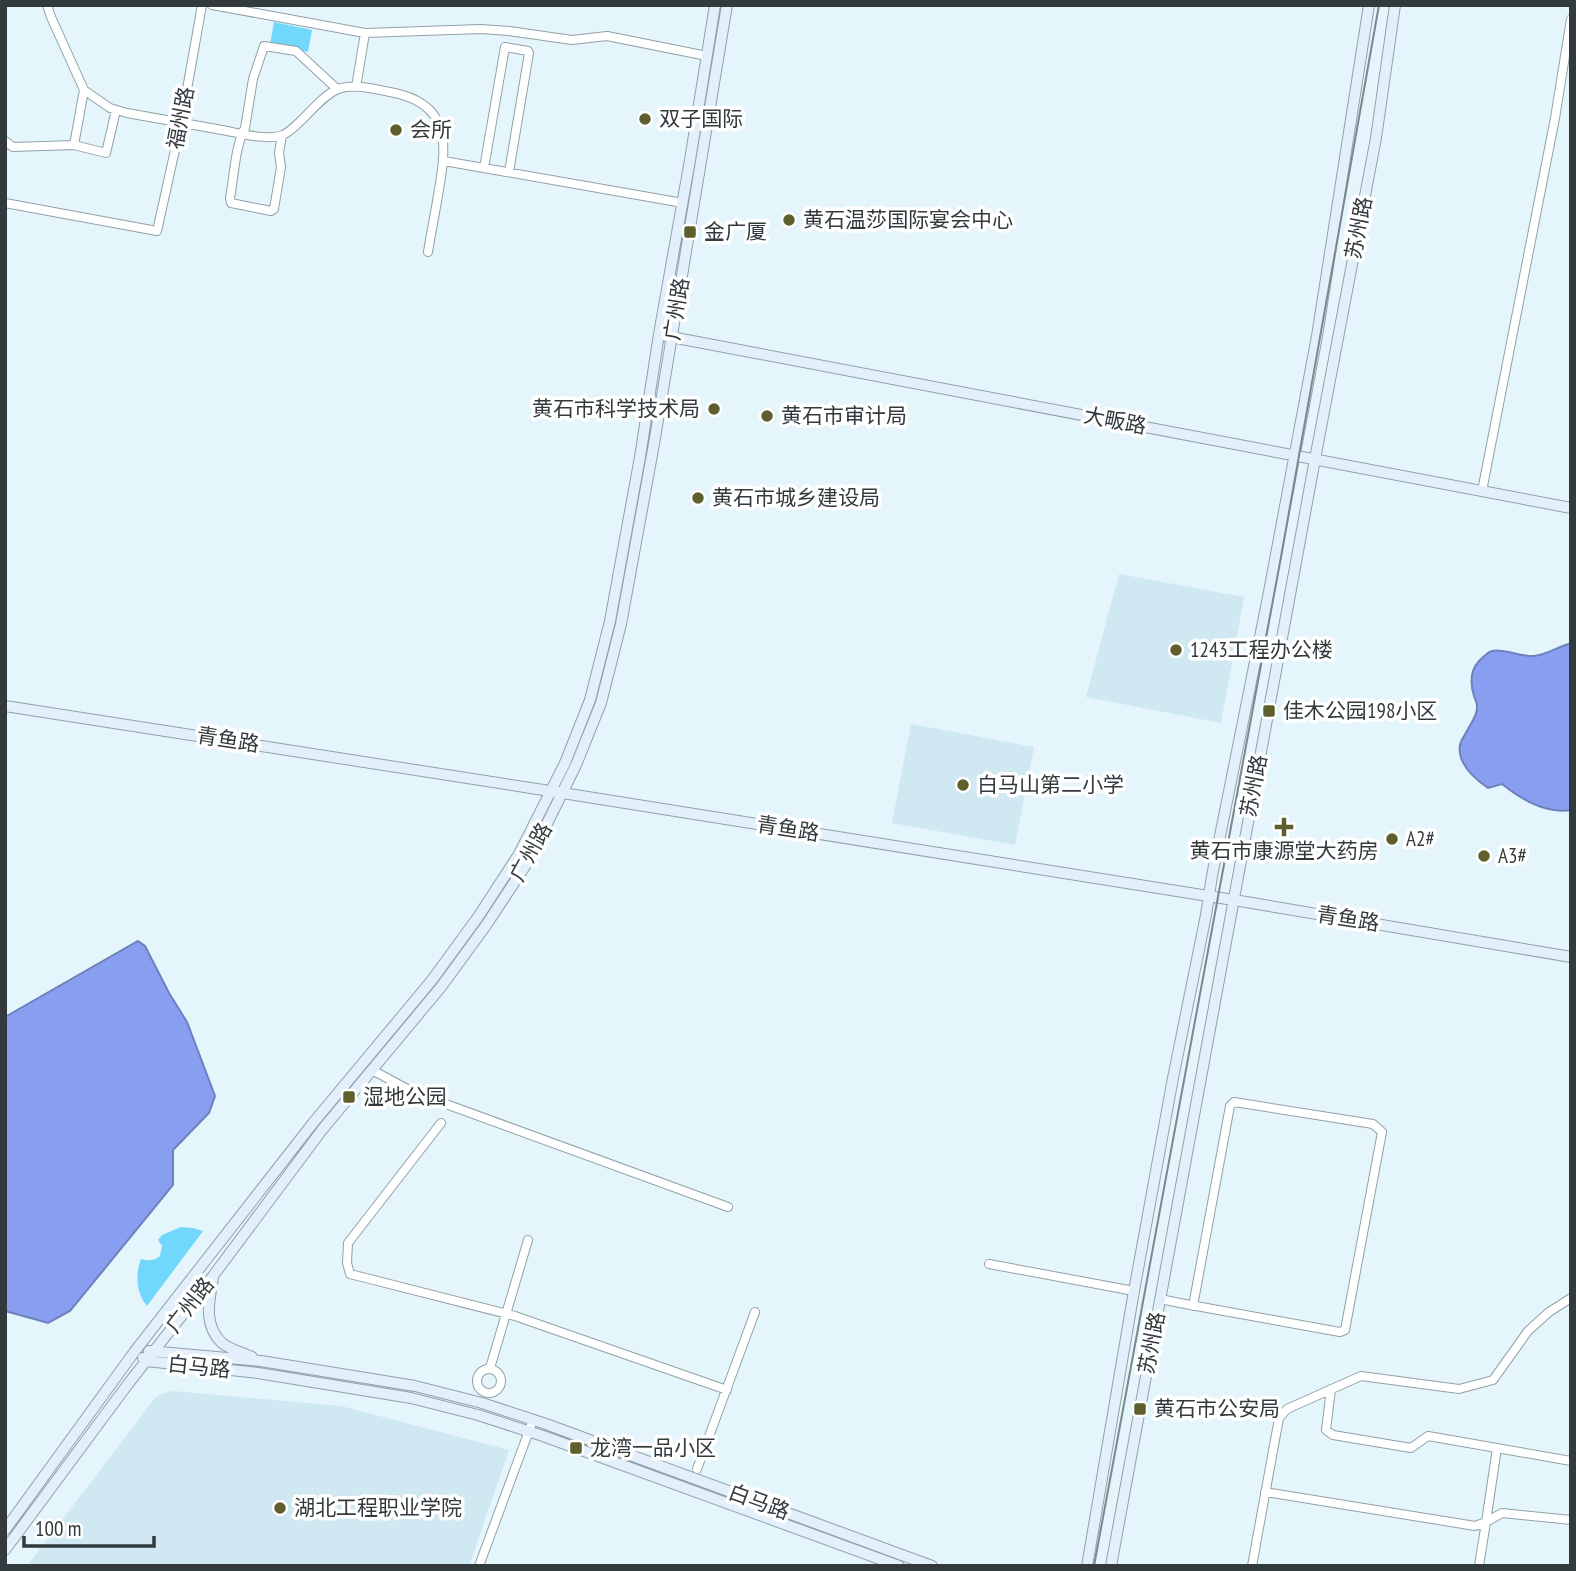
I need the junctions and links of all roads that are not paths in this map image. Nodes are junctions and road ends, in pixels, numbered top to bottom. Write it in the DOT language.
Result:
graph roads {
  1 [pos="47,5"];
  2 [pos="202,5"];
  3 [pos="212,5"];
  4 [pos="715,5"];
  5 [pos="727,5"];
  6 [pos="1370,5"];
  7 [pos="1395,5"];
  8 [pos="1571,19"];
  9 [pos="509,31"];
  10 [pos="365,33"];
  11 [pos="505,47"];
  12 [pos="707,56"];
  13 [pos="356,87"];
  14 [pos="337,89"];
  15 [pos="85,90"];
  16 [pos="116,110"];
  17 [pos="181,123"];
  18 [pos="242,134"];
  19 [pos="282,135"];
  20 [pos="5,141"];
  21 [pos="74,145"];
  22 [pos="444,161"];
  23 [pos="484,168"];
  24 [pos="509,172"];
  25 [pos="5,203"];
  26 [pos="682,203"];
  27 [pos="428,252"];
  28 [pos="659,334"];
  29 [pos="672,337"];
  30 [pos="1294,455"];
  31 [pos="1315,459"];
  32 [pos="1482,491"];
  33 [pos="1571,508"];
  34 [pos="5,706"];
  35 [pos="556,792"];
  36 [pos="1209,897"];
  37 [pos="1233,901"];
  38 [pos="1571,957"];
  39 [pos="372,1070"];
  40 [pos="441,1123"];
  41 [pos="728,1207"];
  42 [pos="528,1240"];
  43 [pos="989,1264"];
  44 [pos="213,1276"];
  45 [pos="1134,1291"];
  46 [pos="1571,1298"];
  47 [pos="1160,1299"];
  48 [pos="1193,1306"];
  49 [pos="755,1312"];
  50 [pos="506,1314"];
  51 [pos="135,1351"];
  52 [pos="153,1351"];
  53 [pos="146,1361"];
  54 [pos="261,1361"];
  55 [pos="490,1368"];
  56 [pos="1331,1389"];
  57 [pos="726,1390"];
  58 [pos="533,1420"];
  59 [pos="529,1431"];
  60 [pos="1497,1448"];
  61 [pos="1571,1461"];
  62 [pos="697,1469"];
  63 [pos="1265,1492"];
  64 [pos="1571,1520"];
  65 [pos="1486,1522"];
  66 [pos="5,1530"];
  67 [pos="5,1550"];
  68 [pos="1086,1564"];
  69 [pos="479,1566"];
  70 [pos="899,1566"];
  71 [pos="932,1566"];
  72 [pos="1111,1566"];
  73 [pos="1252,1566"];
  74 [pos="1479,1566"];
  1 -- 15 [label="street"];
  2 -- 17 [label="street, 福州路"];
  3 -- 10 [label="street"];
  4 -- 12 [label="main road, 广州路"];
  5 -- 29 [label="main road, 广州路"];
  6 -- 30 [label="main road, 苏州路"];
  7 -- 31 [label="main road, 苏州路"];
  8 -- 32 [label="street"];
  9 -- 10 [label="street"];
  9 -- 11 [label="street"];
  9 -- 12 [label="street"];
  10 -- 13 [label="street"];
  11 -- 23 [label="street"];
  11 -- 24 [label="street"];
  12 -- 26 [label="main road, 广州路"];
  13 -- 14 [label="street"];
  13 -- 22 [label="street"];
  14 -- 18 [label="street"];
  14 -- 19 [label="street"];
  15 -- 16 [label="street"];
  15 -- 21 [label="street"];
  16 -- 17 [label="street"];
  16 -- 21 [label="street"];
  17 -- 18 [label="street"];
  17 -- 25 [label="street, 福州路"];
  18 -- 19 [label="street"];
  18 -- 19 [label="street"];
  20 -- 21 [label="street"];
  22 -- 23 [label="street"];
  22 -- 27 [label="street"];
  23 -- 24 [label="street"];
  24 -- 26 [label="street"];
  26 -- 28 [label="main road, 广州路"];
  28 -- 29 [label="main road, 大畈路"];
  28 -- 35 [label="main road, 广州路"];
  29 -- 30 [label="main road, 大畈路"];
  29 -- 35 [label="main road, 广州路"];
  30 -- 31 [label="main road, 大畈路"];
  30 -- 36 [label="main road, 苏州路"];
  31 -- 32 [label="main road, 大畈路"];
  31 -- 37 [label="main road, 苏州路"];
  32 -- 33 [label="main road, 大畈路"];
  34 -- 35 [label="main road, 青鱼路"];
  35 -- 36 [label="main road, 青鱼路"];
  35 -- 39 [label="main road, 广州路"];
  35 -- 51 [label="main road, 广州路"];
  36 -- 37 [label="main road, 青鱼路"];
  36 -- 45 [label="main road, 苏州路"];
  37 -- 38 [label="main road, 青鱼路"];
  37 -- 47 [label="main road, 苏州路"];
  39 -- 41 [label="street"];
  39 -- 44 [label="main road, 广州路"];
  40 -- 50 [label="street"];
  42 -- 50 [label="street"];
  43 -- 45 [label="street"];
  44 -- 52 [label="main road, 广州路"];
  44 -- 54 [label="main road"];
  45 -- 68 [label="main road, 苏州路"];
  46 -- 56 [label="street"];
  47 -- 48 [label="street"];
  47 -- 72 [label="main road, 苏州路"];
  48 -- 48 [label="street"];
  49 -- 57 [label="street"];
  50 -- 55 [label="street"];
  50 -- 57 [label="street"];
  51 -- 52 [label="main road, 白马路"];
  51 -- 53 [label="main road, 白马路"];
  51 -- 66 [label="main road, 广州路"];
  52 -- 53 [label="main road, 广州路"];
  52 -- 54 [label="main road, 白马路"];
  53 -- 59 [label="main road, 白马路"];
  53 -- 67 [label="main road, 广州路"];
  54 -- 58 [label="main road, 白马路"];
  55 -- 55 [label="street"];
  56 -- 60 [label="street"];
  56 -- 63 [label="street"];
  57 -- 62 [label="street"];
  58 -- 59 [label="street"];
  58 -- 71 [label="main road, 白马路"];
  59 -- 69 [label="street"];
  59 -- 70 [label="main road, 白马路"];
  60 -- 61 [label="street"];
  60 -- 65 [label="street"];
  63 -- 65 [label="street"];
  63 -- 73 [label="street"];
  64 -- 65 [label="street"];
  65 -- 74 [label="street"];
}
